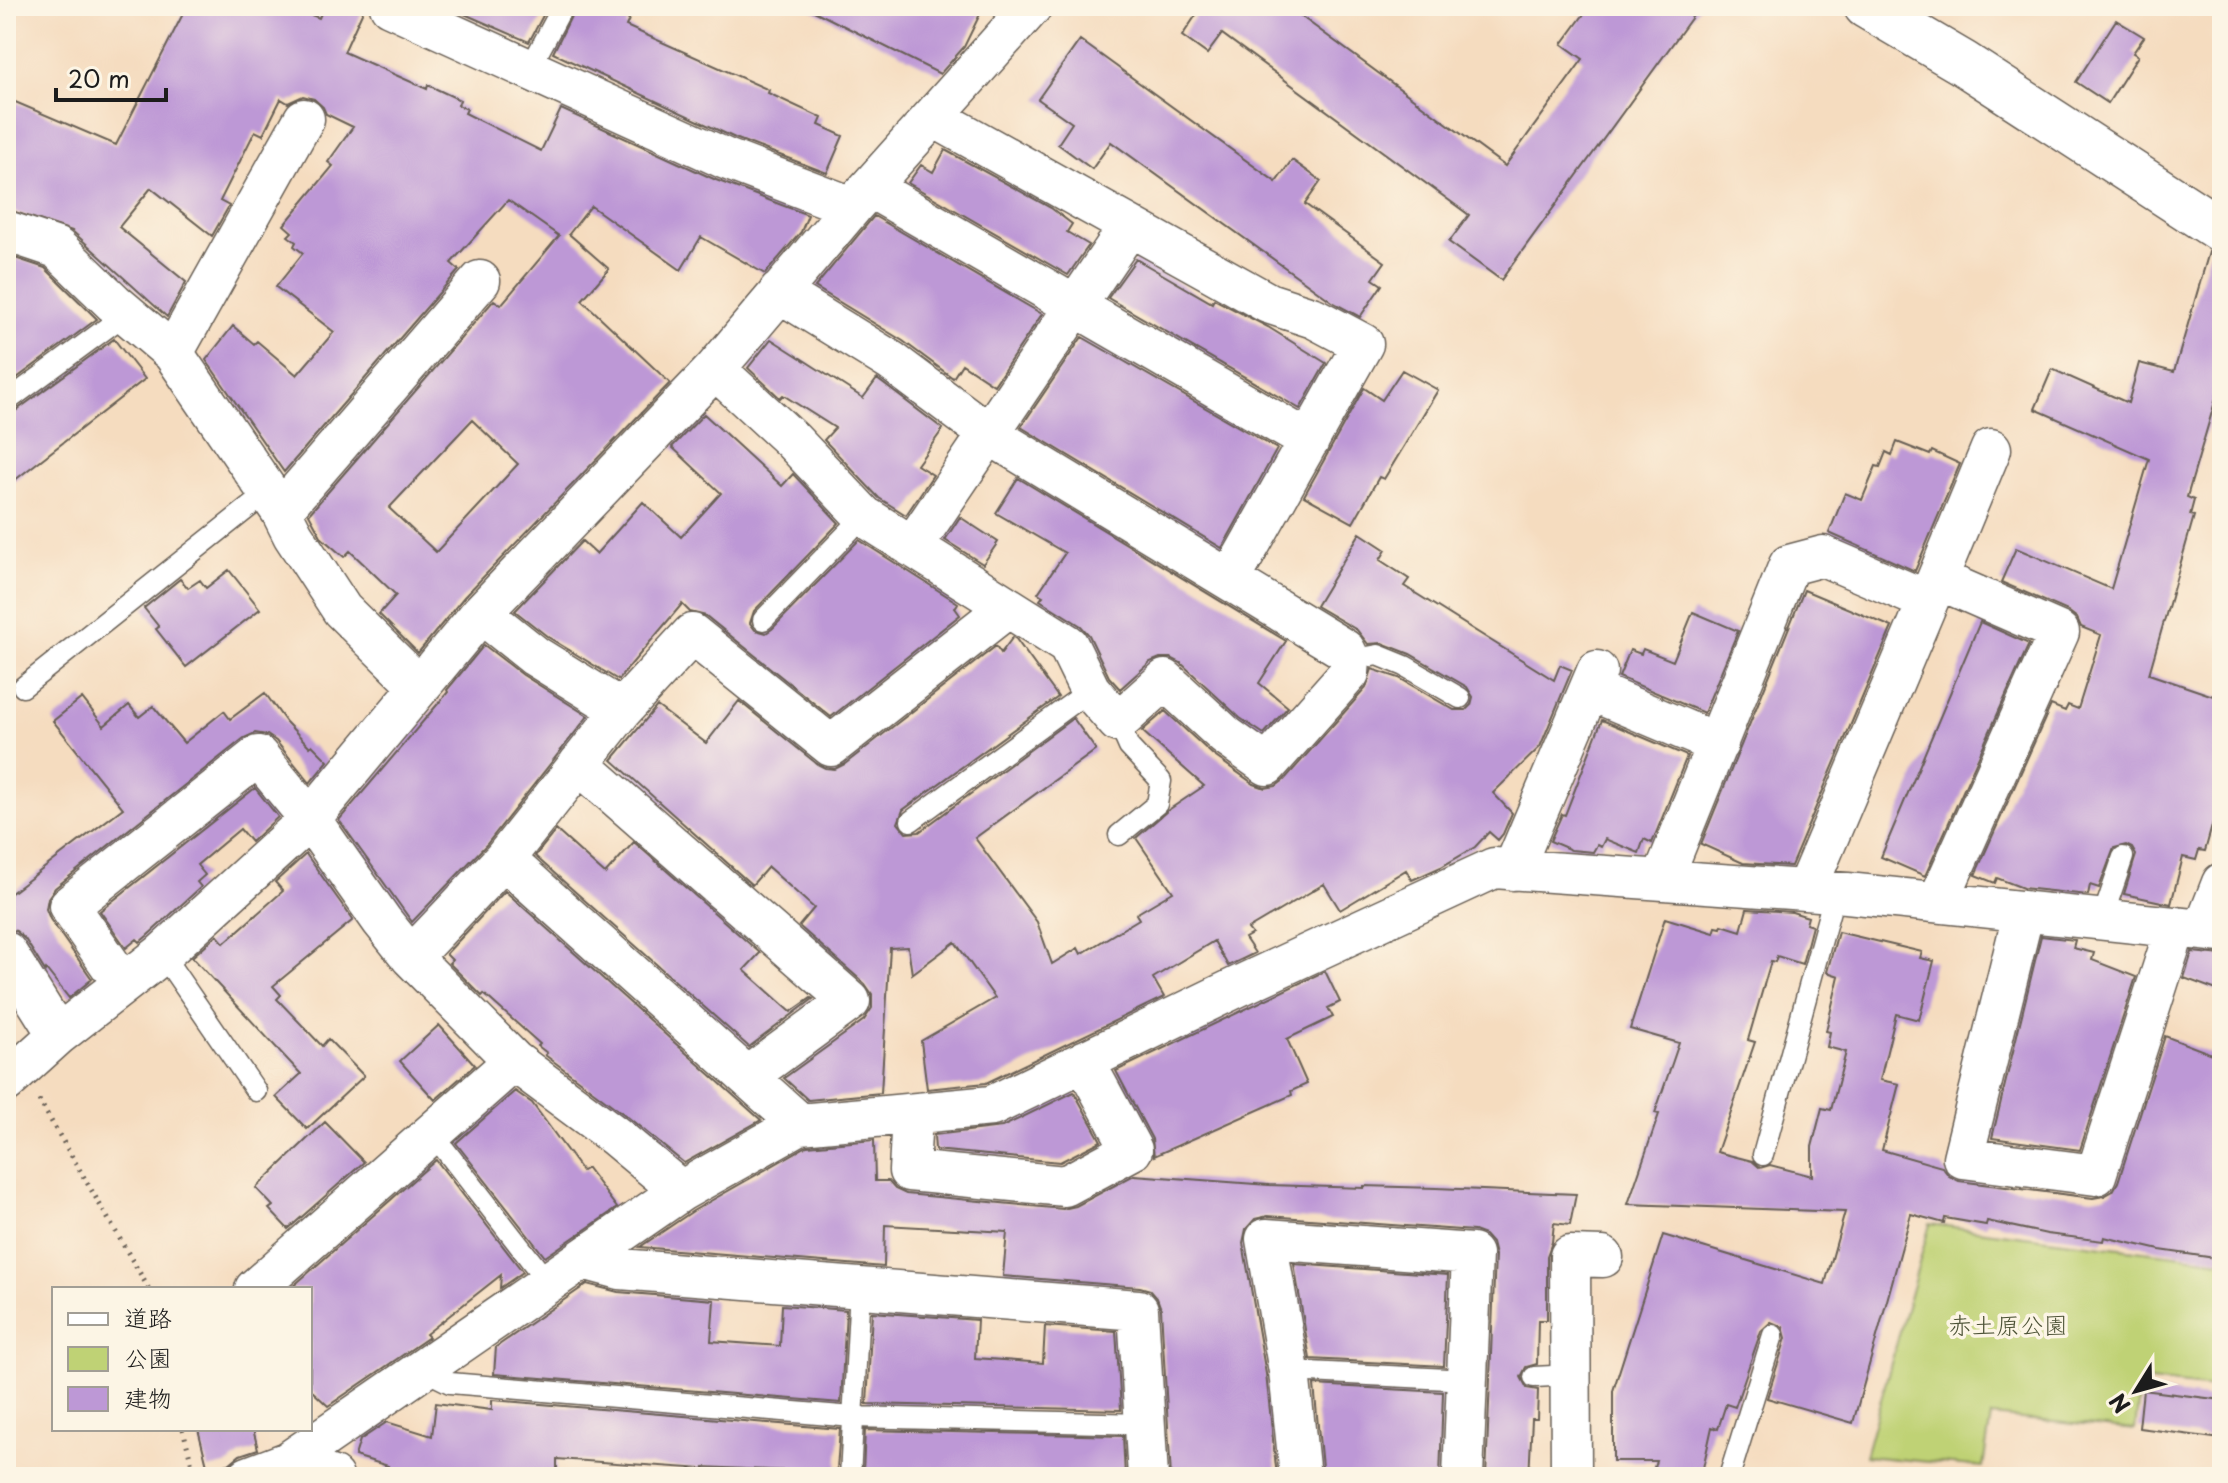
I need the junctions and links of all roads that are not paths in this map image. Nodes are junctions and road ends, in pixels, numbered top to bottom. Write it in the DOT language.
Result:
graph roads {
  1 [pos="390,6"];
  2 [pos="563,6"];
  3 [pos="1032,6"];
  4 [pos="1866,6"];
  5 [pos="530,68"];
  6 [pos="934,117"];
  7 [pos="304,119"];
  8 [pos="862,197"];
  9 [pos="1129,227"];
  10 [pos="6,231"];
  11 [pos="2222,231"];
  12 [pos="480,281"];
  13 [pos="779,292"];
  14 [pos="1076,305"];
  15 [pos="127,313"];
  16 [pos="173,353"];
  17 [pos="715,369"];
  18 [pos="6,402"];
  19 [pos="989,434"];
  20 [pos="1309,441"];
  21 [pos="1991,449"];
  22 [pos="274,502"];
  23 [pos="864,516"];
  24 [pos="912,547"];
  25 [pos="1230,580"];
  26 [pos="1933,590"];
  27 [pos="1007,608"];
  28 [pos="481,613"];
  29 [pos="763,620"];
  30 [pos="1350,660"];
  31 [pos="419,686"];
  32 [pos="23,687"];
  33 [pos="1090,690"];
  34 [pos="1460,698"];
  35 [pos="622,710"];
  36 [pos="1118,722"];
  37 [pos="1718,744"];
  38 [pos="579,764"];
  39 [pos="310,819"];
  40 [pos="911,821"];
  41 [pos="1119,835"];
  42 [pos="2123,857"];
  43 [pos="504,859"];
  44 [pos="1513,870"];
  45 [pos="1662,880"];
  46 [pos="2222,883"];
  47 [pos="1821,891"];
  48 [pos="1938,902"];
  49 [pos="2024,911"];
  50 [pos="2102,919"];
  51 [pos="2201,929"];
  52 [pos="6,952"];
  53 [pos="162,954"];
  54 [pos="411,957"];
  55 [pos="123,983"];
  56 [pos="58,1035"];
  57 [pos="514,1061"];
  58 [pos="1084,1061"];
  59 [pos="11,1067"];
  60 [pos="748,1076"];
  61 [pos="256,1091"];
  62 [pos="912,1114"];
  63 [pos="800,1124"];
  64 [pos="432,1133"];
  65 [pos="1763,1155"];
  66 [pos="681,1191"];
  67 [pos="1603,1257"];
  68 [pos="583,1259"];
  69 [pos="549,1284"];
  70 [pos="257,1287"];
  71 [pos="860,1288"];
  72 [pos="1773,1335"];
  73 [pos="422,1369"];
  74 [pos="1289,1371"];
  75 [pos="1468,1380"];
  76 [pos="853,1417"];
  77 [pos="1145,1424"];
  78 [pos="312,1431"];
  79 [pos="312,1431"];
  80 [pos="285,1446"];
  81 [pos="248,1477"];
  82 [pos="333,1477"];
  83 [pos="850,1477"];
  84 [pos="1148,1477"];
  85 [pos="1300,1477"];
  86 [pos="1463,1477"];
  87 [pos="1571,1477"];
  88 [pos="1729,1477"];
  1 -- 5 [label="street"];
  2 -- 5 [label="lane"];
  3 -- 6 [label="street"];
  4 -- 11 [label="street"];
  5 -- 8 [label="street"];
  6 -- 8 [label="street"];
  6 -- 9 [label="street"];
  7 -- 16 [label="street"];
  8 -- 13 [label="street"];
  8 -- 14 [label="street"];
  9 -- 14 [label="street"];
  9 -- 20 [label="street"];
  10 -- 15 [label="street"];
  12 -- 22 [label="street"];
  13 -- 17 [label="street"];
  13 -- 19 [label="street"];
  14 -- 19 [label="street"];
  14 -- 20 [label="street"];
  15 -- 16 [label="street"];
  15 -- 18 [label="lane"];
  16 -- 22 [label="street"];
  17 -- 23 [label="street"];
  17 -- 28 [label="street"];
  19 -- 24 [label="street"];
  19 -- 25 [label="street"];
  20 -- 25 [label="street"];
  21 -- 26 [label="street"];
  22 -- 31 [label="street"];
  22 -- 32 [label="lane"];
  23 -- 24 [label="street"];
  23 -- 29 [label="lane"];
  24 -- 27 [label="street"];
  25 -- 30 [label="street"];
  26 -- 37 [label="street"];
  26 -- 47 [label="street"];
  26 -- 48 [label="street"];
  27 -- 33 [label="street"];
  27 -- 35 [label="street"];
  28 -- 31 [label="street"];
  28 -- 35 [label="street"];
  30 -- 34 [label="lane"];
  30 -- 36 [label="street"];
  31 -- 39 [label="street"];
  33 -- 36 [label="street"];
  33 -- 40 [label="lane"];
  35 -- 38 [label="street"];
  36 -- 41 [label="lane"];
  37 -- 44 [label="street"];
  37 -- 45 [label="street"];
  38 -- 43 [label="street"];
  38 -- 60 [label="street"];
  39 -- 53 [label="street"];
  39 -- 54 [label="street"];
  39 -- 55 [label="street"];
  42 -- 50 [label="lane"];
  43 -- 54 [label="street"];
  43 -- 60 [label="street"];
  44 -- 45 [label="street"];
  44 -- 58 [label="street"];
  45 -- 47 [label="street"];
  46 -- 51 [label="street"];
  47 -- 48 [label="street"];
  47 -- 65 [label="lane"];
  48 -- 49 [label="street"];
  49 -- 50 [label="street"];
  49 -- 51 [label="street"];
  50 -- 51 [label="street"];
  52 -- 56 [label="street"];
  53 -- 55 [label="street"];
  53 -- 61 [label="lane"];
  54 -- 57 [label="street"];
  55 -- 56 [label="street"];
  56 -- 59 [label="street"];
  57 -- 64 [label="street"];
  57 -- 66 [label="street"];
  58 -- 62 [label="street"];
  58 -- 62 [label="street"];
  60 -- 63 [label="street"];
  62 -- 63 [label="street"];
  63 -- 66 [label="street"];
  64 -- 69 [label="lane"];
  64 -- 70 [label="street"];
  66 -- 68 [label="street"];
  67 -- 87 [label="street"];
  68 -- 69 [label="street"];
  68 -- 71 [label="street"];
  69 -- 73 [label="street"];
  71 -- 76 [label="lane"];
  71 -- 77 [label="street"];
  72 -- 88 [label="lane"];
  73 -- 76 [label="lane"];
  73 -- 78 [label="street"];
  74 -- 75 [label="lane"];
  74 -- 75 [label="street"];
  74 -- 85 [label="street"];
  75 -- 86 [label="street"];
  76 -- 77 [label="lane"];
  76 -- 83 [label="lane"];
  77 -- 84 [label="street"];
  79 -- 80 [label="street"];
  80 -- 81 [label="street"];
  80 -- 82 [label="street"];
}
